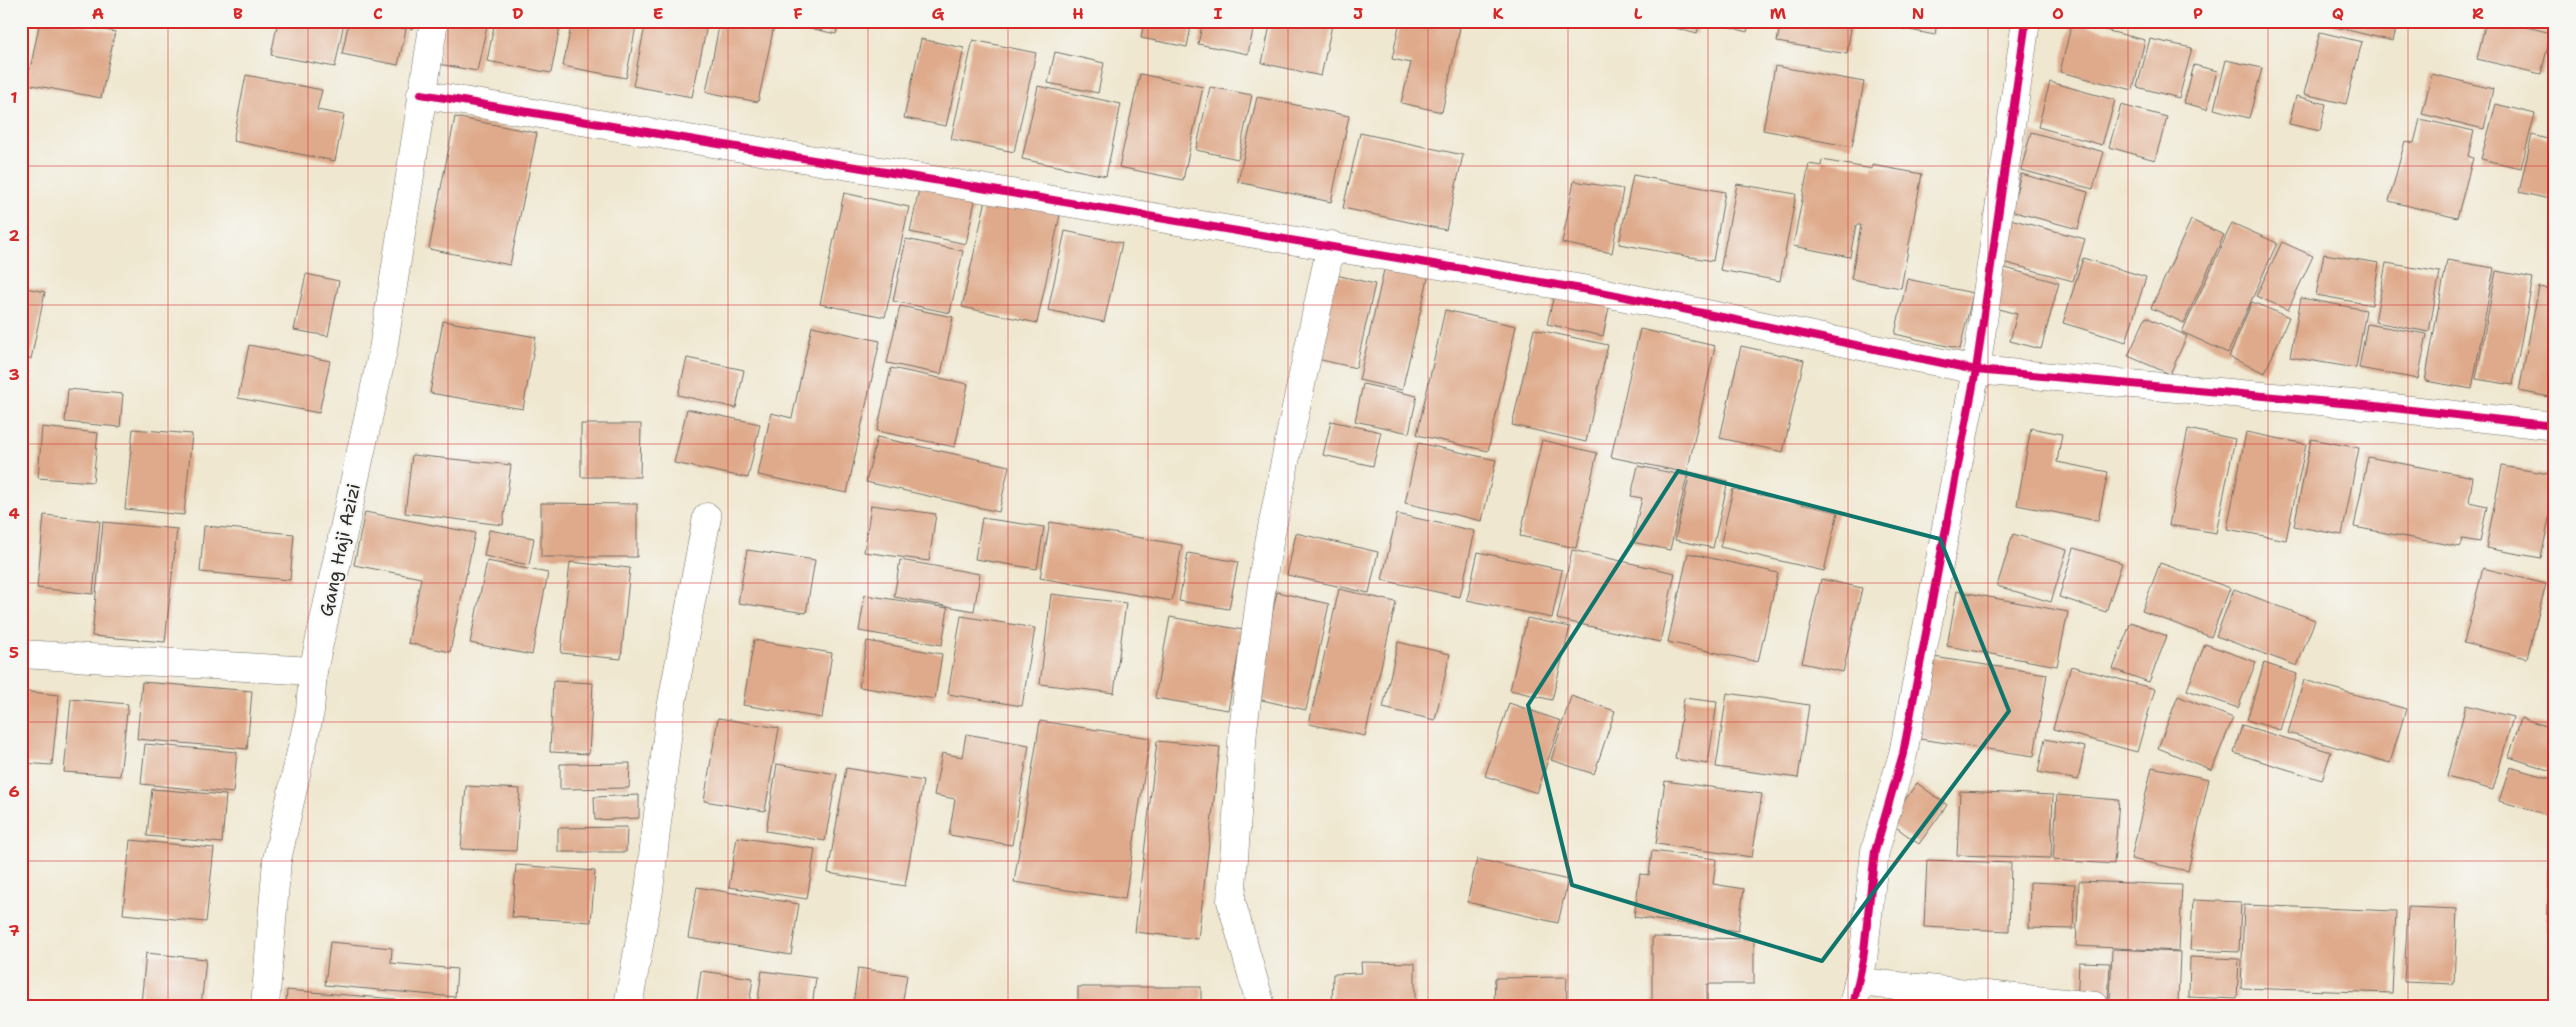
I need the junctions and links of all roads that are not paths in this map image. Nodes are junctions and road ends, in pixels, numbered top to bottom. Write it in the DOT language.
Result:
graph roads {
  1 [pos="434,21"];
  2 [pos="2026,21"];
  3 [pos="422,94"];
  4 [pos="1331,245"];
  5 [pos="1976,370"];
  6 [pos="2555,426"];
  7 [pos="707,517"];
  8 [pos="21,654"];
  9 [pos="314,671"];
  10 [pos="1855,994"];
  11 [pos="265,1006"];
  12 [pos="628,1006"];
  13 [pos="1261,1006"];
  14 [pos="2095,1006"];
  1 -- 3 [label="street, Gang Haji Azizi"];
  2 -- 5 [label="street"];
  3 -- 4 [label="street"];
  3 -- 9 [label="street, Gang Haji Azizi"];
  4 -- 5 [label="street"];
  4 -- 13 [label="street"];
  5 -- 6 [label="street"];
  5 -- 10 [label="street"];
  7 -- 12 [label="street"];
  8 -- 9 [label="street"];
  9 -- 11 [label="street, Gang Haji Azizi"];
  10 -- 14 [label="street"];
}
